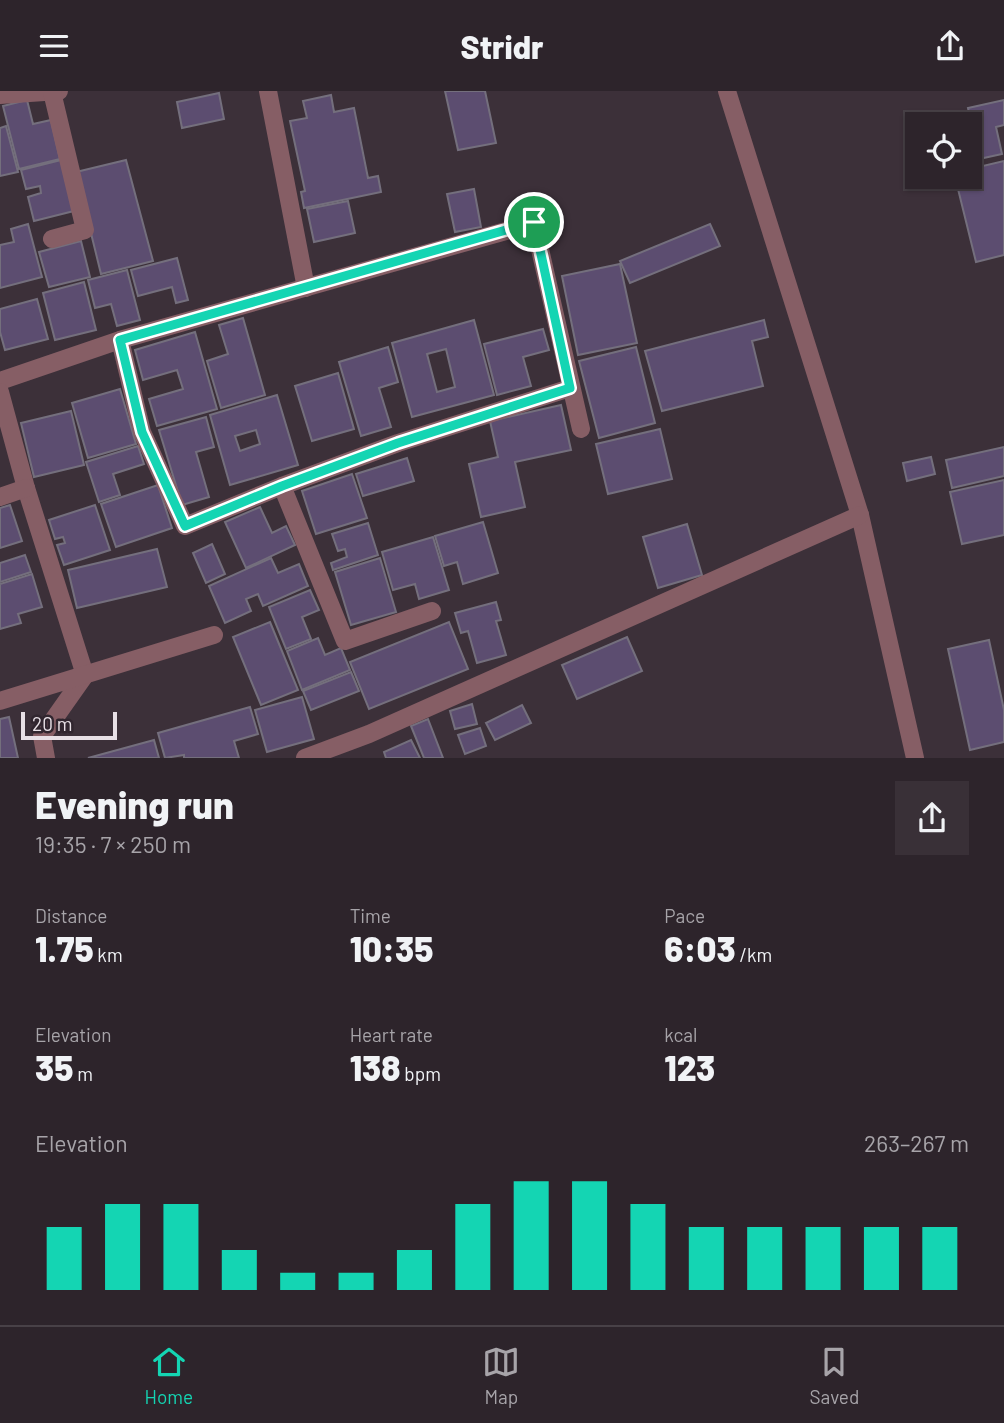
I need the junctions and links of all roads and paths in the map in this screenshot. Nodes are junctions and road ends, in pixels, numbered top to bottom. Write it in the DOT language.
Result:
graph roads {
  1 [pos="268,91"];
  2 [pos="727,91"];
  3 [pos="56,92"];
  4 [pos="0,95"];
  5 [pos="52,239"];
  6 [pos="306,288"];
  7 [pos="120,340"];
  8 [pos="0,381"];
  9 [pos="570,388"];
  10 [pos="0,392"];
  11 [pos="581,429"];
  12 [pos="282,486"];
  13 [pos="26,488"];
  14 [pos="0,497"];
  15 [pos="860,515"];
  16 [pos="432,611"];
  17 [pos="214,635"];
  18 [pos="85,675"];
  19 [pos="0,701"];
  20 [pos="46,758"];
  21 [pos="305,758"];
  22 [pos="915,758"];
  1 -- 6 [label="street"];
  2 -- 15 [label="street"];
  3 -- 4 [label="street"];
  3 -- 5 [label="street"];
  6 -- 7 [label="street"];
  6 -- 9 [label="street"];
  7 -- 8 [label="street"];
  7 -- 12 [label="street"];
  9 -- 11 [label="street"];
  9 -- 12 [label="street"];
  10 -- 13 [label="street"];
  12 -- 16 [label="street"];
  13 -- 14 [label="street"];
  13 -- 18 [label="street"];
  15 -- 21 [label="street"];
  15 -- 22 [label="street"];
  17 -- 18 [label="street"];
  18 -- 19 [label="street"];
  18 -- 20 [label="street"];
}
